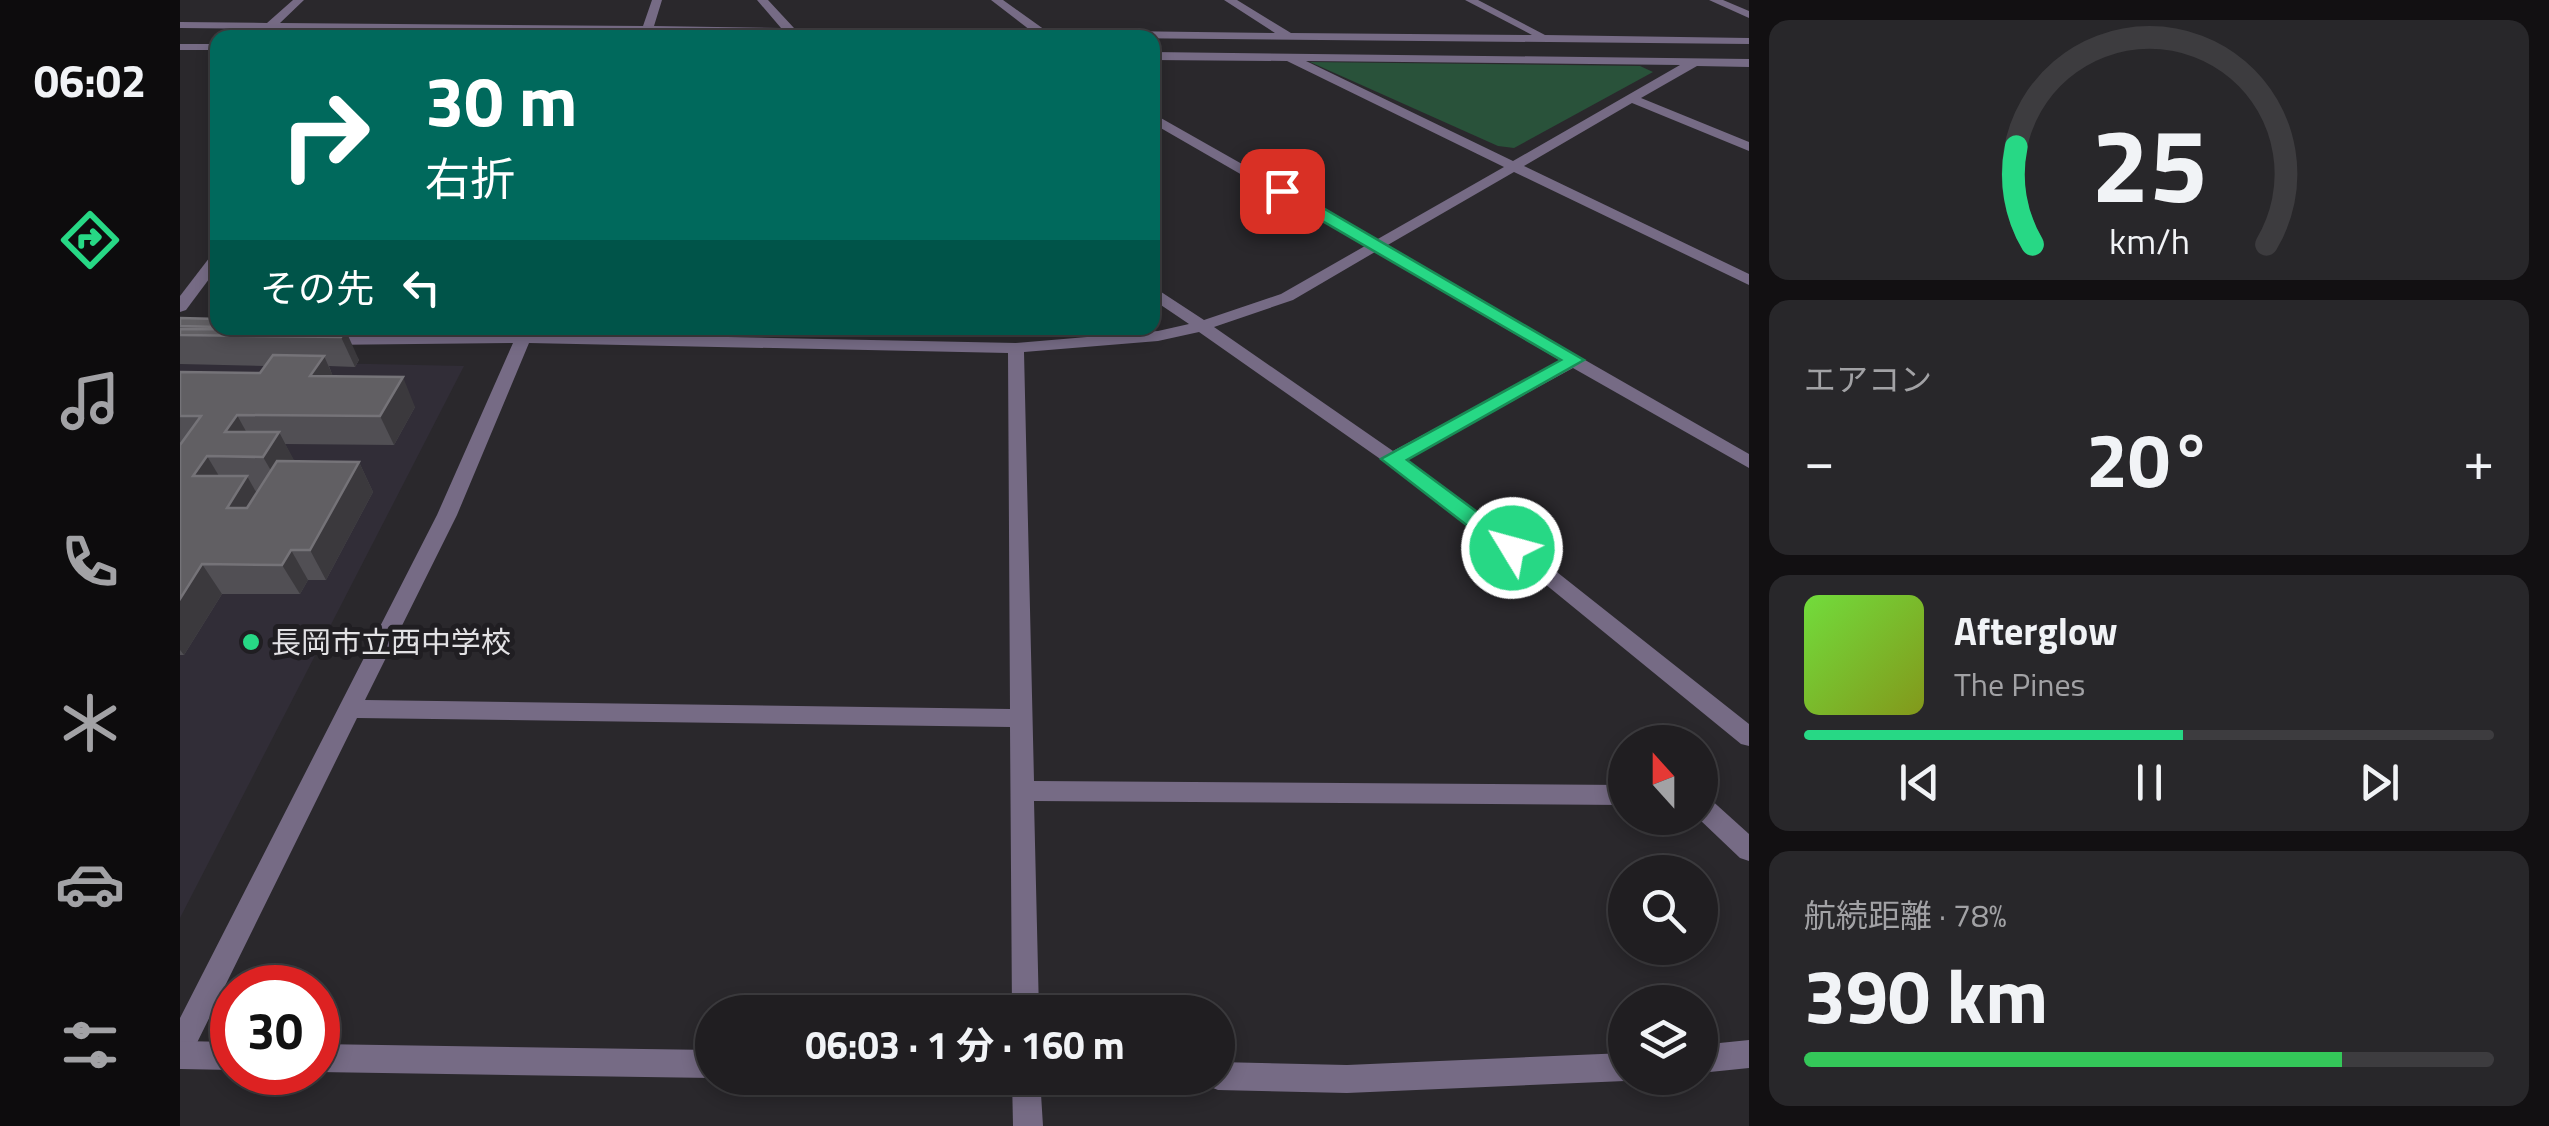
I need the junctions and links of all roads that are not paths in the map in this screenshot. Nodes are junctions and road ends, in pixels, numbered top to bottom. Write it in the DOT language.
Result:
graph roads {
  1 [pos="299,0"];
  2 [pos="657,0"];
  3 [pos="762,0"];
  4 [pos="996,0"];
  5 [pos="1229,0"];
  6 [pos="1470,0"];
  7 [pos="1714,0"];
  8 [pos="1749,14"];
  9 [pos="180,26"];
  10 [pos="270,26"];
  11 [pos="521,30"];
  12 [pos="647,30"];
  13 [pos="788,30"];
  14 [pos="1037,30"];
  15 [pos="1160,34"];
  16 [pos="1289,36"];
  17 [pos="1548,38"];
  18 [pos="1749,41"];
  19 [pos="180,46"];
  20 [pos="210,47"];
  21 [pos="1160,56"];
  22 [pos="1287,56"];
  23 [pos="1695,62"];
  24 [pos="1749,64"];
  25 [pos="1632,99"];
  26 [pos="1160,122"];
  27 [pos="1749,147"];
  28 [pos="1517,168"];
  29 [pos="1378,246"];
  30 [pos="210,267"];
  31 [pos="1749,280"];
  32 [pos="1160,297"];
  33 [pos="180,307"];
  34 [pos="1202,326"];
  35 [pos="1160,333"];
  36 [pos="465,335"];
  37 [pos="525,335"];
  38 [pos="591,335"];
  39 [pos="1148,335"];
  40 [pos="314,340"];
  41 [pos="1016,348"];
  42 [pos="1575,360"];
  43 [pos="1392,459"];
  44 [pos="1749,462"];
  45 [pos="352,709"];
  46 [pos="1018,718"];
  47 [pos="1749,737"];
  48 [pos="1022,792"];
  49 [pos="1608,795"];
  50 [pos="1718,821"];
  51 [pos="1749,850"];
  52 [pos="1025,995"];
  53 [pos="180,1048"];
  54 [pos="1749,1054"];
  55 [pos="180,1056"];
  56 [pos="210,1056"];
  57 [pos="1718,1057"];
  58 [pos="340,1058"];
  59 [pos="695,1064"];
  60 [pos="1608,1067"];
  61 [pos="1235,1076"];
  62 [pos="1027,1095"];
  63 [pos="1028,1126"];
  1 -- 10 [label="street"];
  2 -- 12 [label="street"];
  3 -- 13 [label="street"];
  4 -- 14 [label="street"];
  5 -- 16 [label="street"];
  6 -- 17 [label="street"];
  7 -- 8 [label="street"];
  9 -- 10 [label="street"];
  10 -- 11 [label="street"];
  15 -- 16 [label="street"];
  16 -- 17 [label="street"];
  17 -- 18 [label="street"];
  19 -- 20 [label="street"];
  21 -- 22 [label="street"];
  22 -- 23 [label="street"];
  22 -- 28 [label="street"];
  23 -- 24 [label="street"];
  23 -- 25 [label="street"];
  25 -- 27 [label="street"];
  25 -- 28 [label="street"];
  26 -- 29 [label="street"];
  28 -- 29 [label="street"];
  28 -- 31 [label="street"];
  29 -- 34 [label="street"];
  29 -- 42 [label="street"];
  30 -- 33 [label="street"];
  32 -- 34 [label="street"];
  34 -- 35 [label="street"];
  34 -- 43 [label="street"];
  36 -- 40 [label="street"];
  37 -- 45 [label="street"];
  38 -- 41 [label="street"];
  39 -- 41 [label="street"];
  41 -- 46 [label="street"];
  42 -- 43 [label="street"];
  42 -- 44 [label="street"];
  43 -- 47 [label="street"];
  45 -- 46 [label="street"];
  45 -- 53 [label="street"];
  46 -- 48 [label="street"];
  48 -- 49 [label="street"];
  48 -- 52 [label="street"];
  50 -- 51 [label="street"];
  54 -- 57 [label="street"];
  55 -- 56 [label="street"];
  58 -- 59 [label="street"];
  60 -- 61 [label="street"];
  62 -- 63 [label="street"];
}
